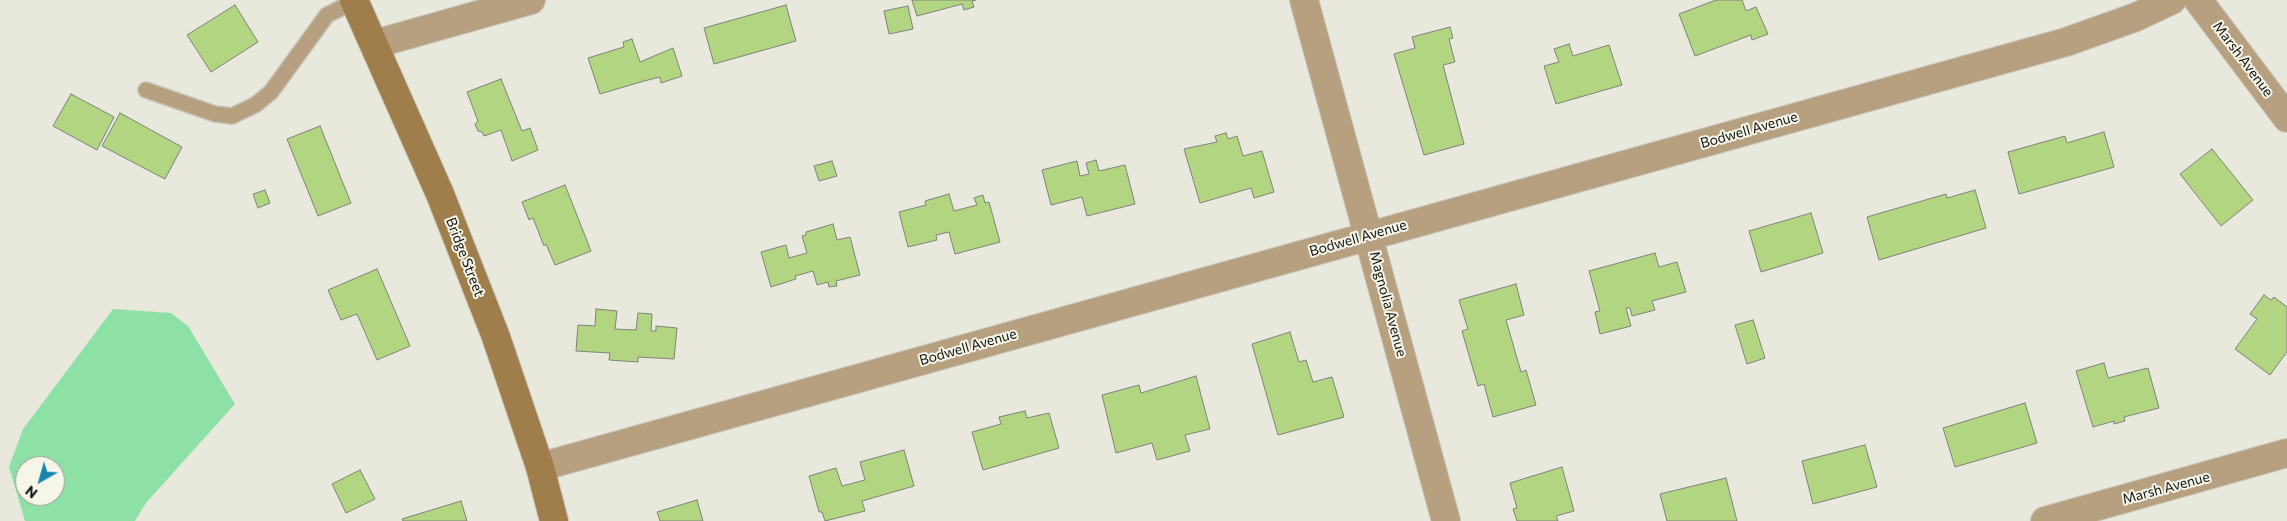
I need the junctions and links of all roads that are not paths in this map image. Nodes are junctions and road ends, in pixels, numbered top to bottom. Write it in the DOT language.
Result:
graph roads {
  1 [pos="355,0"];
  2 [pos="531,0"];
  3 [pos="1304,0"];
  4 [pos="2172,0"];
  5 [pos="2198,0"];
  6 [pos="375,44"];
  7 [pos="146,90"];
  8 [pos="2287,118"];
  9 [pos="1370,235"];
  10 [pos="2287,453"];
  11 [pos="540,466"];
  12 [pos="554,521"];
  13 [pos="1446,521"];
  14 [pos="2045,521"];
  1 -- 6 [label="street, Bridge Street"];
  1 -- 7 [label="lane"];
  2 -- 6 [label="street"];
  3 -- 9 [label="street, Magnolia Avenue"];
  4 -- 9 [label="street, Bodwell Avenue"];
  5 -- 8 [label="street, Marsh Avenue"];
  6 -- 11 [label="street, Bridge Street"];
  9 -- 11 [label="street, Bodwell Avenue"];
  9 -- 13 [label="street, Magnolia Avenue"];
  10 -- 14 [label="street, Marsh Avenue"];
  11 -- 12 [label="street, Bridge Street"];
}
